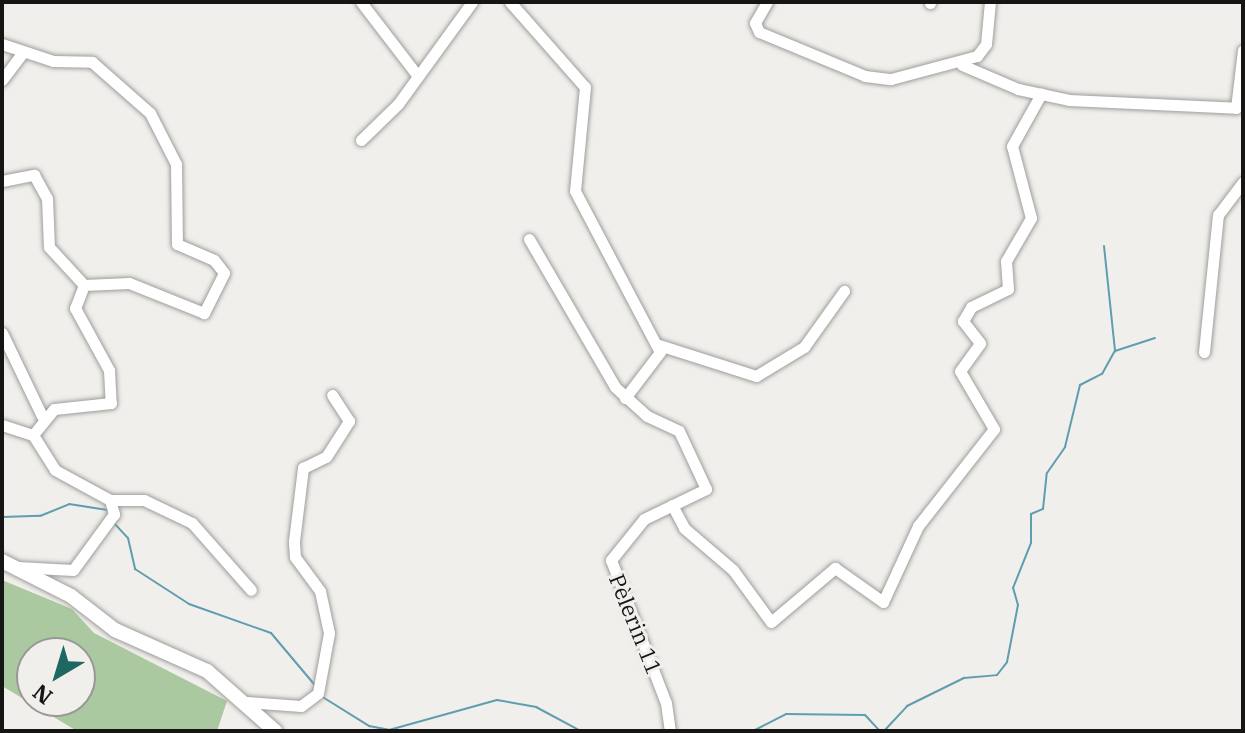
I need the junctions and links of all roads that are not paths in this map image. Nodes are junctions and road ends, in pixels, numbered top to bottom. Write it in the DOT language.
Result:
graph roads {
  1 [pos="361,2"];
  2 [pos="472,2"];
  3 [pos="510,2"];
  4 [pos="767,2"];
  5 [pos="990,2"];
  6 [pos="2,44"];
  7 [pos="1243,50"];
  8 [pos="22,53"];
  9 [pos="962,65"];
  10 [pos="417,75"];
  11 [pos="2,80"];
  12 [pos="1041,94"];
  13 [pos="1240,107"];
  14 [pos="361,140"];
  15 [pos="2,181"];
  16 [pos="1243,182"];
  17 [pos="529,239"];
  18 [pos="84,285"];
  19 [pos="844,291"];
  20 [pos="2,333"];
  21 [pos="659,345"];
  22 [pos="1204,352"];
  23 [pos="332,395"];
  24 [pos="625,398"];
  25 [pos="42,416"];
  26 [pos="2,425"];
  27 [pos="33,435"];
  28 [pos="110,500"];
  29 [pos="672,505"];
  30 [pos="2,561"];
  31 [pos="17,567"];
  32 [pos="251,590"];
  33 [pos="247,702"];
  34 [pos="275,731"];
  35 [pos="670,731"];
  1 -- 10 [label="street"];
  2 -- 10 [label="street"];
  3 -- 21 [label="street"];
  4 -- 9 [label="street"];
  5 -- 9 [label="street"];
  6 -- 8 [label="street"];
  7 -- 13 [label="street"];
  8 -- 11 [label="street"];
  8 -- 18 [label="street"];
  9 -- 12 [label="street"];
  10 -- 14 [label="street"];
  12 -- 13 [label="street"];
  12 -- 29 [label="street"];
  15 -- 18 [label="street"];
  16 -- 22 [label="street"];
  17 -- 24 [label="street"];
  18 -- 25 [label="street"];
  19 -- 21 [label="street"];
  20 -- 25 [label="street"];
  21 -- 24 [label="street"];
  23 -- 33 [label="street"];
  24 -- 29 [label="street, Pèlerin 11"];
  25 -- 27 [label="street"];
  26 -- 27 [label="street"];
  27 -- 28 [label="street"];
  28 -- 31 [label="street"];
  28 -- 32 [label="street"];
  29 -- 35 [label="street, Pèlerin 11"];
  30 -- 31 [label="main road"];
  31 -- 33 [label="main road"];
  33 -- 34 [label="main road"];
}
